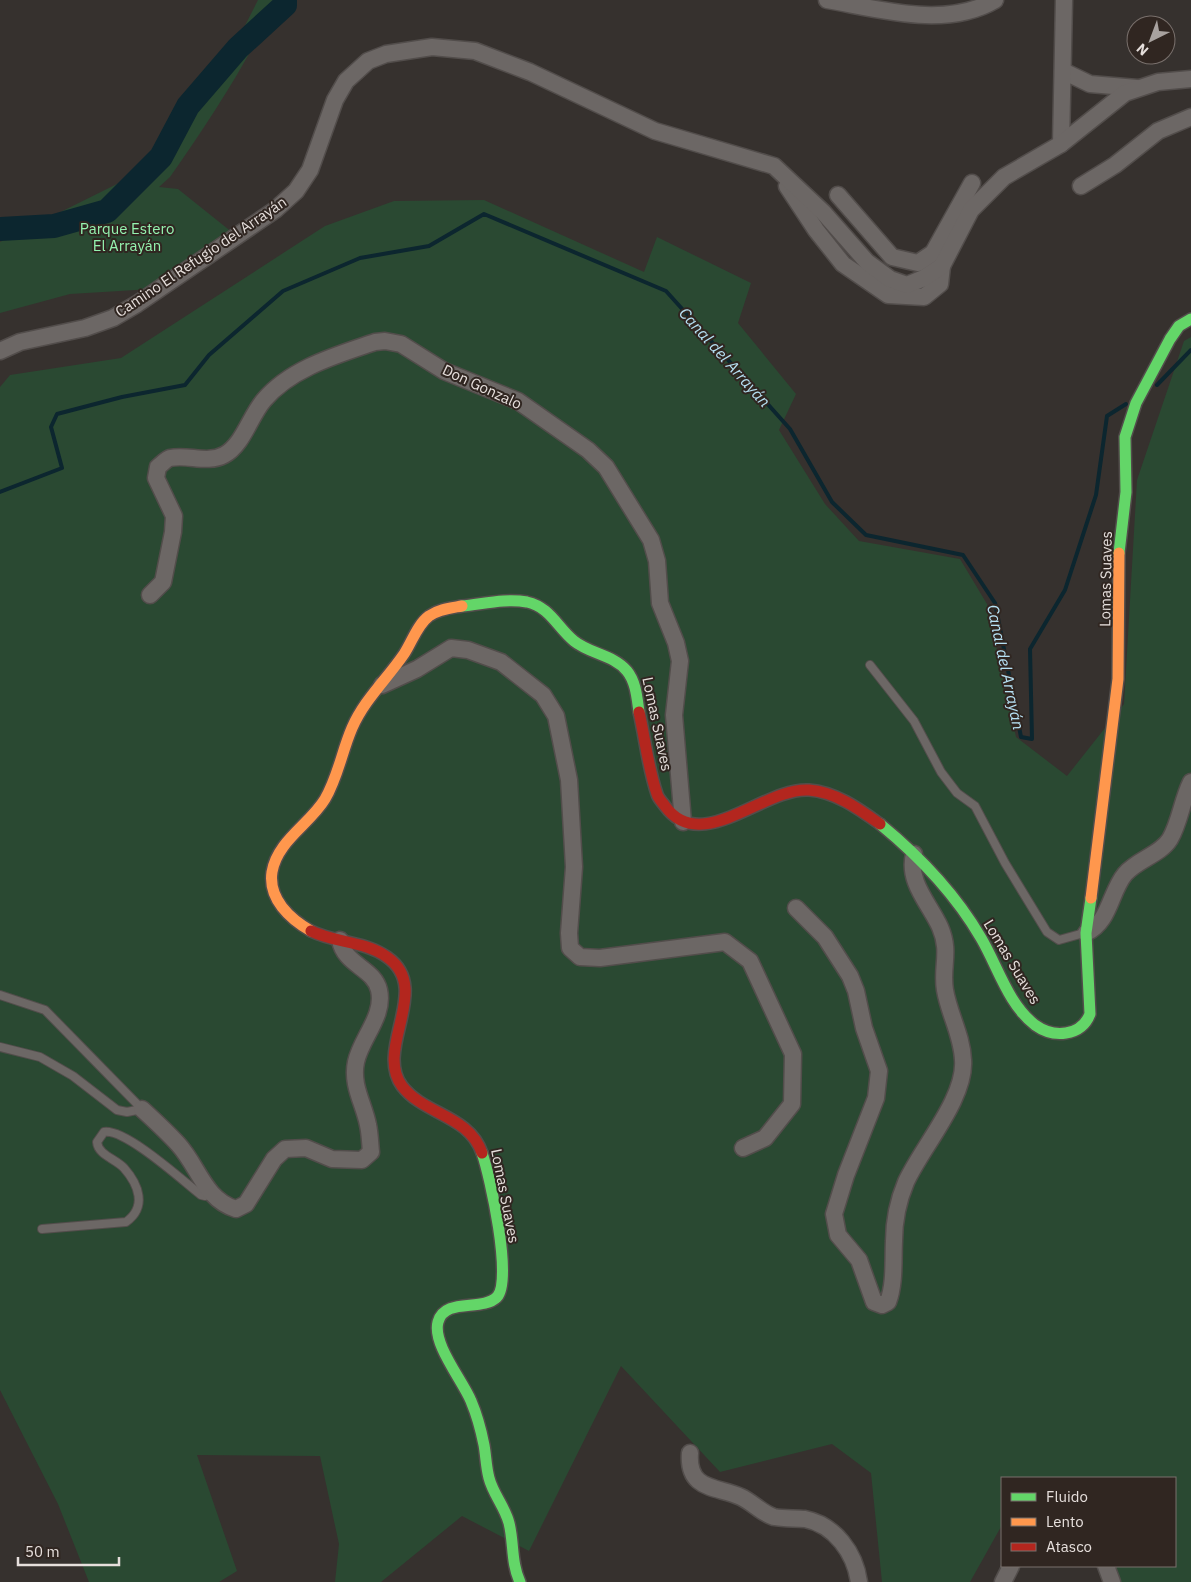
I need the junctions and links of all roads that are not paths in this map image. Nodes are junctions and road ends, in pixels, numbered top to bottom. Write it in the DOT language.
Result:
graph roads {
  1 [pos="827,0"];
  2 [pos="995,0"];
  3 [pos="1064,0"];
  4 [pos="1063,71"];
  5 [pos="1191,79"];
  6 [pos="1137,88"];
  7 [pos="1191,116"];
  8 [pos="1061,144"];
  9 [pos="972,183"];
  10 [pos="1081,186"];
  11 [pos="838,195"];
  12 [pos="965,208"];
  13 [pos="1191,319"];
  14 [pos="0,351"];
  15 [pos="150,595"];
  16 [pos="870,665"];
  17 [pos="380,686"];
  18 [pos="1191,782"];
  19 [pos="683,822"];
  20 [pos="914,854"];
  21 [pos="796,908"];
  22 [pos="1086,933"];
  23 [pos="340,940"];
  24 [pos="0,995"];
  25 [pos="0,1047"];
  26 [pos="142,1109"];
  27 [pos="743,1148"];
  28 [pos="211,1194"];
  29 [pos="42,1229"];
  30 [pos="690,1453"];
  31 [pos="1010,1567"];
  32 [pos="1106,1567"];
  33 [pos="520,1582"];
  34 [pos="859,1582"];
  35 [pos="1003,1582"];
  36 [pos="1112,1582"];
  1 -- 2 [label="street"];
  3 -- 4 [label="street"];
  4 -- 6 [label="street"];
  4 -- 8 [label="street"];
  5 -- 6 [label="street, Camino El Refugio del Arrayán"];
  6 -- 8 [label="street, Camino El Refugio del Arrayán"];
  7 -- 10 [label="street"];
  8 -- 12 [label="street, Camino El Refugio del Arrayán"];
  9 -- 12 [label="street"];
  11 -- 12 [label="street"];
  12 -- 14 [label="street, Camino El Refugio del Arrayán"];
  13 -- 22 [label="street, Lomas Suaves"];
  15 -- 19 [label="street, Don Gonzalo"];
  16 -- 22 [label="lane"];
  17 -- 19 [label="street, Lomas Suaves"];
  17 -- 23 [label="street, Lomas Suaves"];
  17 -- 27 [label="street"];
  18 -- 22 [label="street"];
  19 -- 20 [label="street, Lomas Suaves"];
  20 -- 21 [label="street"];
  20 -- 22 [label="street, Lomas Suaves"];
  23 -- 28 [label="street"];
  23 -- 33 [label="street, Lomas Suaves"];
  24 -- 26 [label="lane"];
  25 -- 26 [label="lane"];
  26 -- 28 [label="street"];
  28 -- 29 [label="lane"];
  30 -- 34 [label="street"];
  31 -- 35 [label="street"];
  32 -- 36 [label="street"];
}
